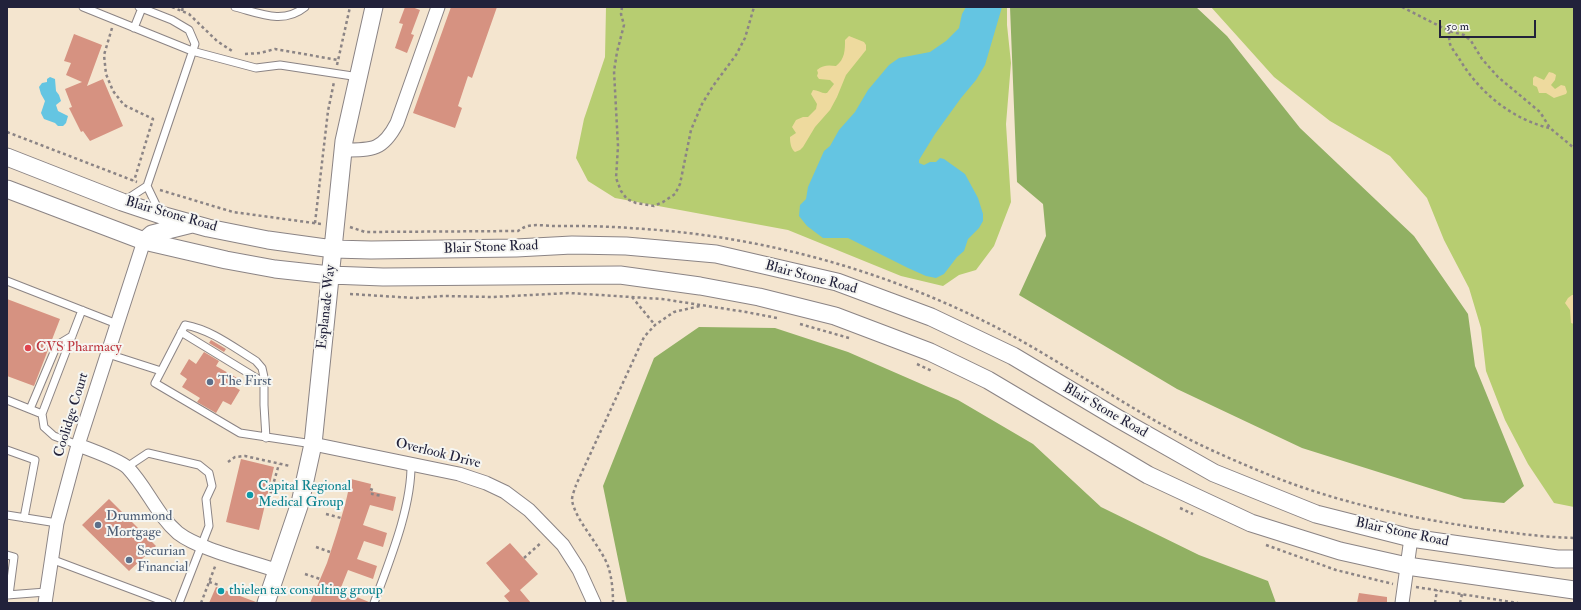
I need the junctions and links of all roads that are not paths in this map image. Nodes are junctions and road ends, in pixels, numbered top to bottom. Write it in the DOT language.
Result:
graph roads {
  1 [pos="83,7"];
  2 [pos="235,7"];
  3 [pos="305,7"];
  4 [pos="374,7"];
  5 [pos="438,7"];
  6 [pos="140,8"];
  7 [pos="134,28"];
  8 [pos="192,51"];
  9 [pos="359,77"];
  10 [pos="344,150"];
  11 [pos="7,156"];
  12 [pos="147,186"];
  13 [pos="7,189"];
  14 [pos="122,202"];
  15 [pos="161,215"];
  16 [pos="195,224"];
  17 [pos="144,241"];
  18 [pos="334,249"];
  19 [pos="330,275"];
  20 [pos="7,281"];
  21 [pos="82,310"];
  22 [pos="118,324"];
  23 [pos="181,332"];
  24 [pos="72,336"];
  25 [pos="108,354"];
  26 [pos="161,371"];
  27 [pos="264,382"];
  28 [pos="7,400"];
  29 [pos="30,409"];
  30 [pos="42,414"];
  31 [pos="266,438"];
  32 [pos="313,444"];
  33 [pos="78,445"];
  34 [pos="7,450"];
  35 [pos="411,463"];
  36 [pos="127,467"];
  37 [pos="7,515"];
  38 [pos="24,518"];
  39 [pos="57,523"];
  40 [pos="1411,538"];
  41 [pos="201,545"];
  42 [pos="7,555"];
  43 [pos="52,559"];
  44 [pos="1574,559"];
  45 [pos="1407,566"];
  46 [pos="278,571"];
  47 [pos="1574,590"];
  48 [pos="8,595"];
  49 [pos="46,598"];
  50 [pos="168,603"];
  51 [pos="179,603"];
  52 [pos="266,603"];
  53 [pos="375,603"];
  54 [pos="594,603"];
  55 [pos="1402,603"];
  1 -- 7 [label="lane"];
  2 -- 3 [label="lane"];
  4 -- 9 [label="street, Esplanade Way"];
  5 -- 10 [label="street"];
  6 -- 7 [label="lane"];
  6 -- 8 [label="lane"];
  7 -- 8 [label="lane"];
  8 -- 9 [label="lane"];
  8 -- 12 [label="lane"];
  9 -- 10 [label="street, Esplanade Way"];
  10 -- 18 [label="street, Esplanade Way"];
  11 -- 14 [label="street, Blair Stone Road"];
  12 -- 14 [label="lane"];
  12 -- 15 [label="lane"];
  13 -- 17 [label="street, Blair Stone Road"];
  14 -- 15 [label="street, Blair Stone Road"];
  15 -- 16 [label="street, Blair Stone Road"];
  16 -- 17 [label="street"];
  16 -- 18 [label="street, Blair Stone Road"];
  17 -- 19 [label="street, Blair Stone Road"];
  17 -- 22 [label="street, Coolidge Court"];
  18 -- 19 [label="street, Esplanade Way"];
  18 -- 40 [label="street, Blair Stone Road"];
  19 -- 32 [label="street, Esplanade Way"];
  19 -- 45 [label="street, Blair Stone Road"];
  20 -- 21 [label="lane"];
  21 -- 22 [label="lane"];
  21 -- 24 [label="lane"];
  22 -- 25 [label="street, Coolidge Court"];
  23 -- 26 [label="lane"];
  23 -- 27 [label="lane"];
  23 -- 27 [label="lane"];
  24 -- 29 [label="lane"];
  24 -- 30 [label="lane"];
  25 -- 26 [label="lane"];
  25 -- 33 [label="street, Coolidge Court"];
  26 -- 31 [label="lane"];
  27 -- 31 [label="lane"];
  28 -- 29 [label="lane"];
  29 -- 30 [label="lane"];
  30 -- 33 [label="lane"];
  31 -- 32 [label="lane"];
  32 -- 35 [label="street, Overlook Drive"];
  32 -- 46 [label="street, Esplanade Way"];
  33 -- 36 [label="street"];
  33 -- 39 [label="street, Coolidge Court"];
  34 -- 38 [label="lane"];
  35 -- 53 [label="lane"];
  35 -- 54 [label="street, Overlook Drive"];
  36 -- 41 [label="street"];
  36 -- 41 [label="lane"];
  37 -- 38 [label="lane"];
  38 -- 39 [label="lane"];
  39 -- 43 [label="street, Coolidge Court"];
  40 -- 44 [label="street, Blair Stone Road"];
  40 -- 45 [label="street"];
  41 -- 46 [label="street"];
  41 -- 51 [label="lane"];
  42 -- 48 [label="lane"];
  43 -- 49 [label="street, Coolidge Court"];
  43 -- 50 [label="lane"];
  45 -- 47 [label="street, Blair Stone Road"];
  45 -- 55 [label="street"];
  46 -- 52 [label="street, Esplanade Way"];
  48 -- 49 [label="lane"];
}
